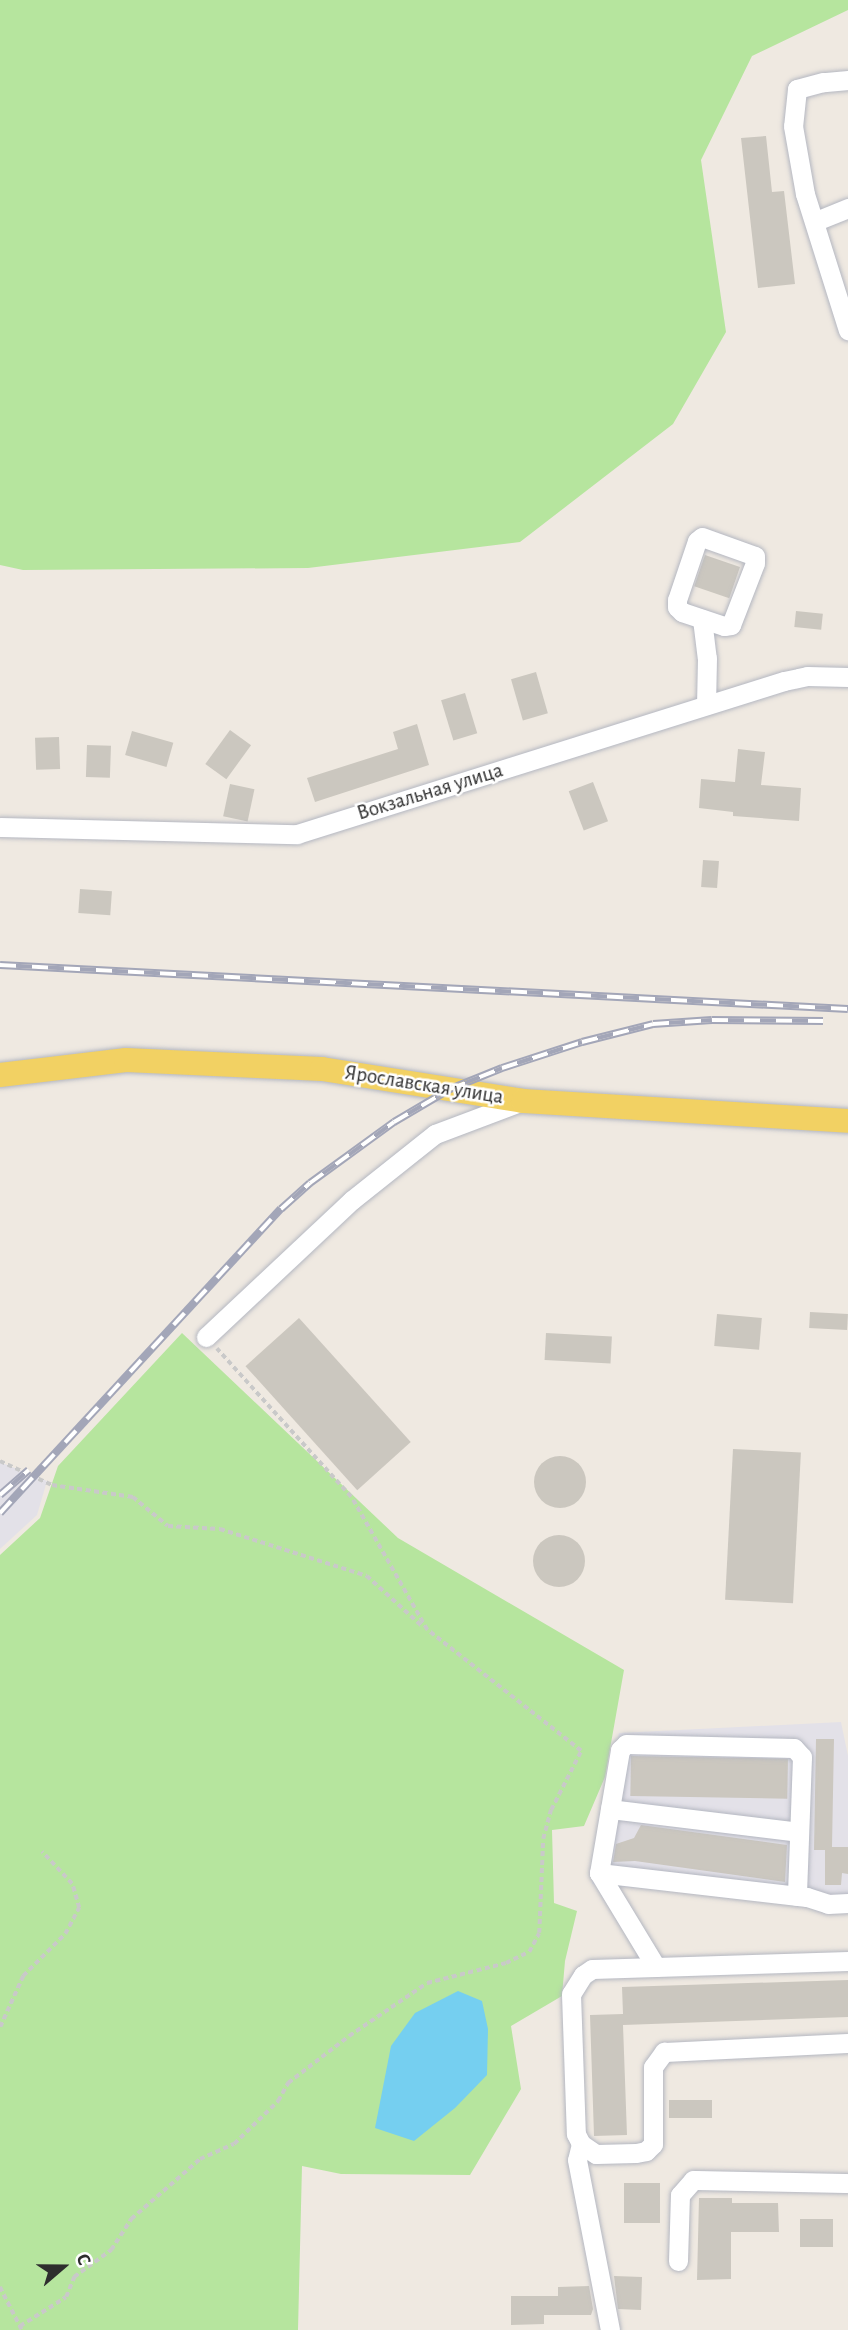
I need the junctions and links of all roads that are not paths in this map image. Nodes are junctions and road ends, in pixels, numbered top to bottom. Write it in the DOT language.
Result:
graph roads {
  1 [pos="848,80"];
  2 [pos="848,208"];
  3 [pos="816,220"];
  4 [pos="848,330"];
  5 [pos="702,619"];
  6 [pos="848,677"];
  7 [pos="706,705"];
  8 [pos="0,827"];
  9 [pos="0,1075"];
  10 [pos="523,1101"];
  11 [pos="848,1121"];
  12 [pos="206,1337"];
  13 [pos="610,1809"];
  14 [pos="799,1832"];
  15 [pos="600,1872"];
  16 [pos="797,1896"];
  17 [pos="848,1903"];
  18 [pos="848,1961"];
  19 [pos="656,1967"];
  20 [pos="848,2043"];
  21 [pos="581,2144"];
  22 [pos="848,2183"];
  23 [pos="678,2261"];
  24 [pos="610,2330"];
  1 -- 3 [label="street"];
  2 -- 3 [label="street"];
  3 -- 4 [label="street"];
  5 -- 5 [label="street"];
  5 -- 7 [label="street"];
  6 -- 7 [label="street, Вокзальная улица"];
  7 -- 8 [label="street, Вокзальная улица"];
  9 -- 10 [label="main road, Ярославская улица"];
  10 -- 11 [label="main road, Ярославская улица"];
  10 -- 12 [label="street"];
  13 -- 14 [label="street"];
  13 -- 14 [label="street"];
  13 -- 15 [label="street"];
  14 -- 16 [label="street"];
  15 -- 16 [label="street"];
  15 -- 19 [label="street"];
  16 -- 17 [label="street"];
  18 -- 19 [label="street"];
  19 -- 21 [label="street"];
  20 -- 21 [label="street"];
  21 -- 24 [label="street"];
  22 -- 23 [label="street"];
}
